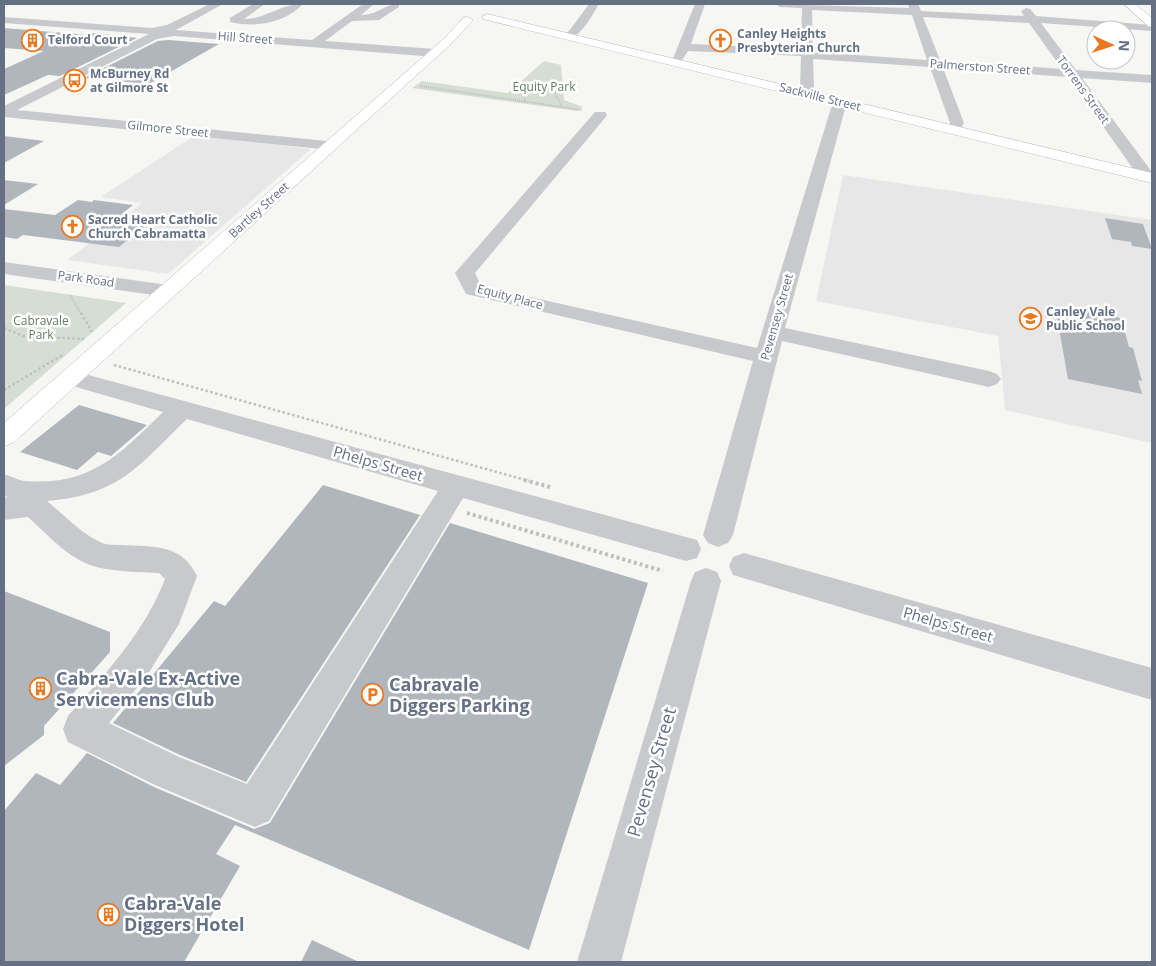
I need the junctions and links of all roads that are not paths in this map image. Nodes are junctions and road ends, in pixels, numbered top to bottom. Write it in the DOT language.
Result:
graph roads {
  1 [pos="218,4"];
  2 [pos="255,4"];
  3 [pos="298,4"];
  4 [pos="369,4"];
  5 [pos="594,4"];
  6 [pos="700,4"];
  7 [pos="780,4"];
  8 [pos="1020,4"];
  9 [pos="1129,4"];
  10 [pos="395,5"];
  11 [pos="807,5"];
  12 [pos="915,10"];
  13 [pos="469,13"];
  14 [pos="349,19"];
  15 [pos="4,20"];
  16 [pos="1032,20"];
  17 [pos="259,22"];
  18 [pos="1152,26"];
  19 [pos="172,30"];
  20 [pos="153,33"];
  21 [pos="568,36"];
  22 [pos="238,37"];
  23 [pos="316,43"];
  24 [pos="684,47"];
  25 [pos="435,53"];
  26 [pos="808,54"];
  27 [pos="675,62"];
  28 [pos="935,64"];
  29 [pos="1071,73"];
  30 [pos="1152,79"];
  31 [pos="803,93"];
  32 [pos="843,103"];
  33 [pos="4,112"];
  34 [pos="600,115"];
  35 [pos="954,130"];
  36 [pos="332,145"];
  37 [pos="1150,177"];
  38 [pos="4,268"];
  39 [pos="168,291"];
  40 [pos="773,332"];
  41 [pos="766,357"];
  42 [pos="70,365"];
  43 [pos="989,379"];
  44 [pos="184,408"];
  45 [pos="4,437"];
  46 [pos="456,486"];
  47 [pos="15,498"];
  48 [pos="718,535"];
  49 [pos="686,549"];
  50 [pos="744,566"];
  51 [pos="706,581"];
  52 [pos="1152,684"];
  53 [pos="599,962"];
  1 -- 19 [label="street"];
  2 -- 17 [label="street"];
  3 -- 17 [label="street"];
  4 -- 14 [label="street"];
  5 -- 21 [label="street"];
  6 -- 24 [label="street"];
  7 -- 11 [label="street"];
  8 -- 16 [label="street, Torrens Street"];
  9 -- 18 [label="main road"];
  10 -- 14 [label="street"];
  11 -- 12 [label="street"];
  11 -- 26 [label="street"];
  12 -- 16 [label="street"];
  12 -- 28 [label="street"];
  13 -- 21 [label="main road, Sackville Street"];
  13 -- 25 [label="main road, Bartley Street"];
  14 -- 23 [label="street"];
  15 -- 20 [label="street"];
  16 -- 18 [label="street"];
  16 -- 29 [label="street, Torrens Street"];
  17 -- 22 [label="street"];
  19 -- 20 [label="street"];
  19 -- 22 [label="street, Hill Street"];
  20 -- 33 [label="street"];
  21 -- 27 [label="main road, Sackville Street"];
  22 -- 23 [label="street, Hill Street"];
  23 -- 25 [label="street, Hill Street"];
  24 -- 26 [label="street, Palmerston Street"];
  24 -- 27 [label="street"];
  25 -- 36 [label="main road, Bartley Street"];
  26 -- 28 [label="street, Palmerston Street"];
  26 -- 31 [label="street"];
  27 -- 31 [label="main road, Sackville Street"];
  28 -- 29 [label="street, Palmerston Street"];
  28 -- 35 [label="street"];
  29 -- 30 [label="street, Palmerston Street"];
  29 -- 37 [label="street, Torrens Street"];
  31 -- 32 [label="main road, Sackville Street"];
  32 -- 35 [label="main road, Sackville Street"];
  32 -- 40 [label="street, Pevensey Street"];
  33 -- 36 [label="street, Gilmore Street"];
  34 -- 41 [label="street, Equity Place"];
  35 -- 37 [label="main road, Sackville Street"];
  36 -- 39 [label="main road, Bartley Street"];
  38 -- 39 [label="street, Park Road"];
  39 -- 42 [label="main road, Bartley Street"];
  40 -- 41 [label="street, Pevensey Street"];
  40 -- 43 [label="street"];
  41 -- 48 [label="street, Pevensey Street"];
  42 -- 44 [label="street, Phelps Street"];
  42 -- 45 [label="main road, Bartley Street"];
  44 -- 46 [label="street, Phelps Street"];
  44 -- 47 [label="street"];
  46 -- 47 [label="street"];
  46 -- 49 [label="street, Phelps Street"];
  48 -- 49 [label="street"];
  48 -- 50 [label="street"];
  49 -- 51 [label="street"];
  50 -- 51 [label="street"];
  50 -- 52 [label="street, Phelps Street"];
  51 -- 53 [label="street, Pevensey Street"];
}
